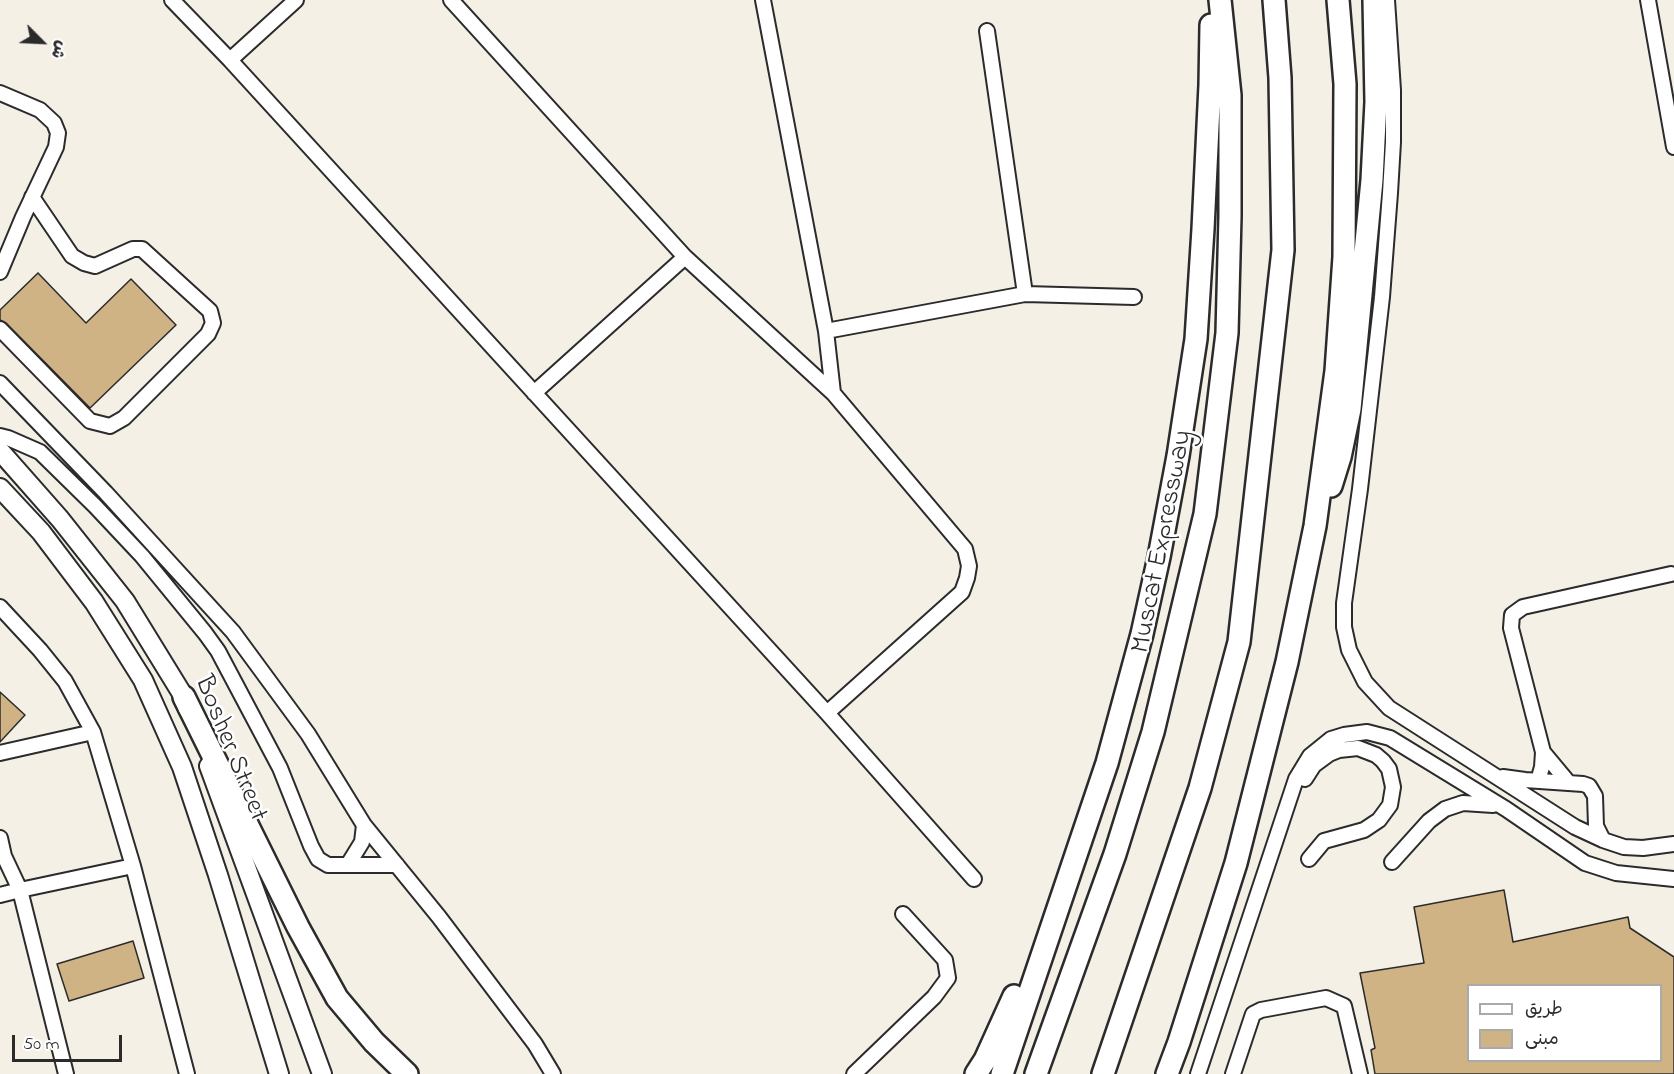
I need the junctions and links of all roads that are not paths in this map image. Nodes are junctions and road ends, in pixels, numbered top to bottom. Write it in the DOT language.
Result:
graph roads {
  1 [pos="172,0"];
  2 [pos="296,0"];
  3 [pos="451,0"];
  4 [pos="763,0"];
  5 [pos="1211,0"];
  6 [pos="1220,0"];
  7 [pos="1274,0"];
  8 [pos="1338,0"];
  9 [pos="1374,0"];
  10 [pos="1387,0"];
  11 [pos="1648,0"];
  12 [pos="987,31"];
  13 [pos="230,60"];
  14 [pos="0,93"];
  15 [pos="1674,147"];
  16 [pos="32,197"];
  17 [pos="686,257"];
  18 [pos="0,272"];
  19 [pos="1025,294"];
  20 [pos="1134,297"];
  21 [pos="0,329"];
  22 [pos="826,331"];
  23 [pos="0,383"];
  24 [pos="534,393"];
  25 [pos="833,393"];
  26 [pos="0,436"];
  27 [pos="0,452"];
  28 [pos="0,488"];
  29 [pos="1315,526"];
  30 [pos="1671,574"];
  31 [pos="0,607"];
  32 [pos="184,697"];
  33 [pos="827,713"];
  34 [pos="93,732"];
  35 [pos="1543,752"];
  36 [pos="0,753"];
  37 [pos="1498,776"];
  38 [pos="1538,781"];
  39 [pos="1568,782"];
  40 [pos="1284,809"];
  41 [pos="1506,809"];
  42 [pos="364,825"];
  43 [pos="1082,832"];
  44 [pos="0,838"];
  45 [pos="1603,840"];
  46 [pos="1674,844"];
  47 [pos="1309,859"];
  48 [pos="1392,861"];
  49 [pos="349,864"];
  50 [pos="397,865"];
  51 [pos="133,867"];
  52 [pos="974,879"];
  53 [pos="1674,879"];
  54 [pos="20,890"];
  55 [pos="0,895"];
  56 [pos="903,914"];
  57 [pos="1179,1042"];
  58 [pos="66,1074"];
  59 [pos="187,1074"];
  60 [pos="279,1074"];
  61 [pos="322,1074"];
  62 [pos="407,1074"];
  63 [pos="553,1074"];
  64 [pos="854,1074"];
  65 [pos="975,1074"];
  66 [pos="1002,1074"];
  67 [pos="1036,1074"];
  68 [pos="1103,1074"];
  69 [pos="1167,1074"];
  70 [pos="1176,1074"];
  71 [pos="1198,1074"];
  72 [pos="1233,1074"];
  73 [pos="1360,1074"];
  1 -- 13 [label="street"];
  2 -- 13 [label="street"];
  3 -- 17 [label="street"];
  4 -- 22 [label="street"];
  5 -- 43 [label="highway"];
  6 -- 67 [label="highway, Muscat Expressway"];
  7 -- 68 [label="highway"];
  8 -- 29 [label="highway"];
  9 -- 29 [label="highway"];
  10 -- 37 [label="street"];
  11 -- 15 [label="street"];
  12 -- 19 [label="street"];
  13 -- 24 [label="street"];
  14 -- 16 [label="street"];
  16 -- 18 [label="street"];
  16 -- 21 [label="street"];
  17 -- 24 [label="street"];
  17 -- 25 [label="street"];
  19 -- 20 [label="street"];
  19 -- 22 [label="street"];
  22 -- 25 [label="street"];
  23 -- 42 [label="street"];
  24 -- 33 [label="street"];
  25 -- 33 [label="street"];
  26 -- 49 [label="street"];
  27 -- 32 [label="main road, Bosher Street"];
  28 -- 60 [label="main road, Bosher Street"];
  29 -- 57 [label="highway"];
  30 -- 35 [label="street"];
  31 -- 34 [label="street"];
  32 -- 61 [label="main road, Bosher Street"];
  32 -- 62 [label="highway"];
  33 -- 52 [label="street"];
  34 -- 36 [label="street"];
  34 -- 51 [label="street"];
  35 -- 38 [label="street"];
  35 -- 39 [label="street"];
  37 -- 38 [label="street"];
  37 -- 45 [label="street"];
  38 -- 39 [label="street"];
  39 -- 45 [label="street"];
  40 -- 41 [label="street"];
  40 -- 47 [label="street"];
  40 -- 71 [label="street"];
  41 -- 48 [label="street"];
  41 -- 53 [label="street"];
  42 -- 49 [label="street"];
  42 -- 50 [label="street"];
  43 -- 65 [label="highway"];
  43 -- 66 [label="highway"];
  44 -- 54 [label="street"];
  45 -- 46 [label="street"];
  49 -- 50 [label="street"];
  50 -- 63 [label="street"];
  51 -- 54 [label="street"];
  51 -- 59 [label="street"];
  54 -- 55 [label="street"];
  54 -- 58 [label="street"];
  56 -- 64 [label="street"];
  57 -- 69 [label="highway"];
  57 -- 70 [label="highway"];
  72 -- 73 [label="street"];
}
